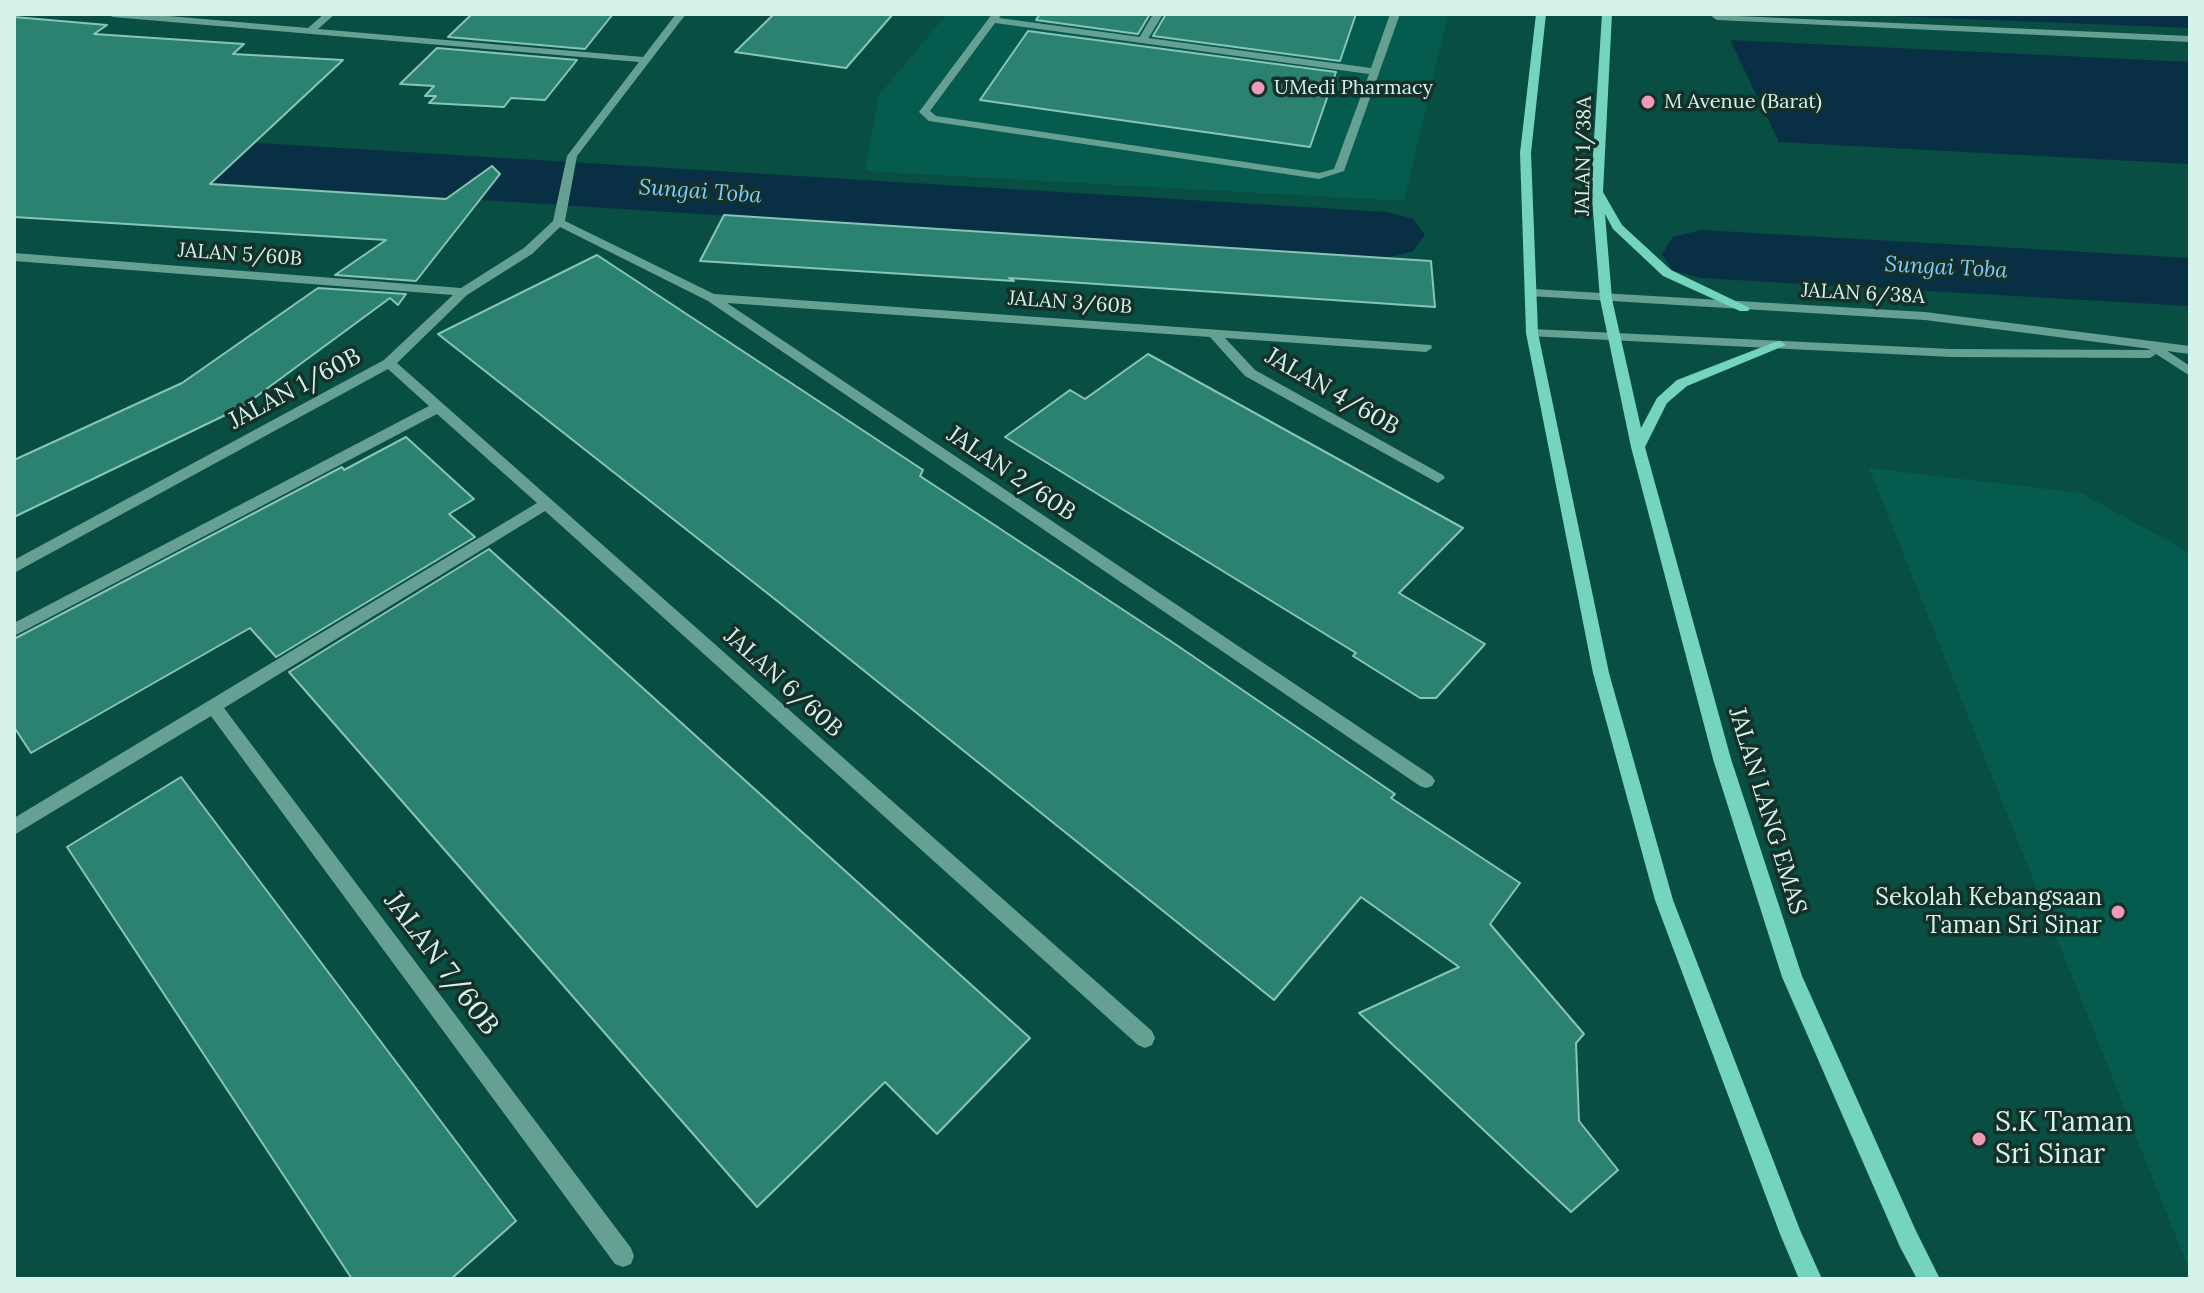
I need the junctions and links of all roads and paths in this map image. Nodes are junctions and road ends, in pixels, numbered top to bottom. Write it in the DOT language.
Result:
graph roads {
  1 [pos="113,14"];
  2 [pos="330,14"];
  3 [pos="681,14"];
  4 [pos="1158,14"];
  5 [pos="1395,14"];
  6 [pos="1541,14"];
  7 [pos="1593,14"];
  8 [pos="1607,14"];
  9 [pos="995,17"];
  10 [pos="1717,17"];
  11 [pos="310,31"];
  12 [pos="1606,37"];
  13 [pos="2190,39"];
  14 [pos="1143,40"];
  15 [pos="644,60"];
  16 [pos="1376,72"];
  17 [pos="1597,186"];
  18 [pos="560,215"];
  19 [pos="14,257"];
  20 [pos="463,292"];
  21 [pos="1533,293"];
  22 [pos="712,298"];
  23 [pos="1606,299"];
  24 [pos="1744,308"];
  25 [pos="1214,333"];
  26 [pos="1532,333"];
  27 [pos="1615,338"];
  28 [pos="1780,345"];
  29 [pos="1426,348"];
  30 [pos="2158,349"];
  31 [pos="2190,350"];
  32 [pos="389,363"];
  33 [pos="2190,372"];
  34 [pos="439,407"];
  35 [pos="1638,447"];
  36 [pos="1438,478"];
  37 [pos="546,504"];
  38 [pos="14,567"];
  39 [pos="14,630"];
  40 [pos="213,706"];
  41 [pos="1426,781"];
  42 [pos="14,827"];
  43 [pos="1145,1038"];
  44 [pos="623,1256"];
  45 [pos="1811,1279"];
  46 [pos="1929,1279"];
  1 -- 11 [label="street"];
  2 -- 11 [label="street"];
  3 -- 15 [label="street"];
  4 -- 14 [label="street"];
  5 -- 16 [label="street"];
  6 -- 21 [label="main road"];
  7 -- 12 [label="main road"];
  8 -- 12 [label="main road, JALAN 1/38A"];
  9 -- 14 [label="street"];
  9 -- 16 [label="street"];
  10 -- 13 [label="street"];
  11 -- 15 [label="street"];
  12 -- 17 [label="main road, JALAN 1/38A"];
  14 -- 16 [label="street"];
  15 -- 18 [label="street"];
  17 -- 23 [label="main road, JALAN 1/38A"];
  17 -- 24 [label="main road"];
  18 -- 20 [label="street, JALAN 1/60B"];
  18 -- 22 [label="street, JALAN 2/60B"];
  19 -- 20 [label="street, JALAN 5/60B"];
  20 -- 32 [label="street, JALAN 1/60B"];
  21 -- 23 [label="street, JALAN 6/38A"];
  21 -- 26 [label="main road"];
  22 -- 25 [label="street, JALAN 3/60B"];
  22 -- 41 [label="street, JALAN 2/60B"];
  23 -- 24 [label="street, JALAN 6/38A"];
  23 -- 27 [label="main road, JALAN 1/38A"];
  24 -- 30 [label="street, JALAN 6/38A"];
  25 -- 29 [label="street, JALAN 3/60B"];
  25 -- 36 [label="street, JALAN 4/60B"];
  26 -- 27 [label="street, JALAN 6/38A"];
  26 -- 45 [label="main road"];
  27 -- 28 [label="street, JALAN 6/38A"];
  27 -- 35 [label="main road, JALAN LANG EMAS"];
  28 -- 30 [label="street, JALAN 6/38A"];
  28 -- 35 [label="main road"];
  30 -- 31 [label="street, JALAN 6/38A"];
  30 -- 33 [label="street"];
  32 -- 34 [label="street, JALAN 6/60B"];
  32 -- 38 [label="street, JALAN 1/60B"];
  34 -- 37 [label="street, JALAN 6/60B"];
  34 -- 39 [label="street"];
  35 -- 46 [label="main road, JALAN LANG EMAS"];
  37 -- 40 [label="street"];
  37 -- 43 [label="street, JALAN 6/60B"];
  40 -- 42 [label="street"];
  40 -- 44 [label="street, JALAN 7/60B"];
}
